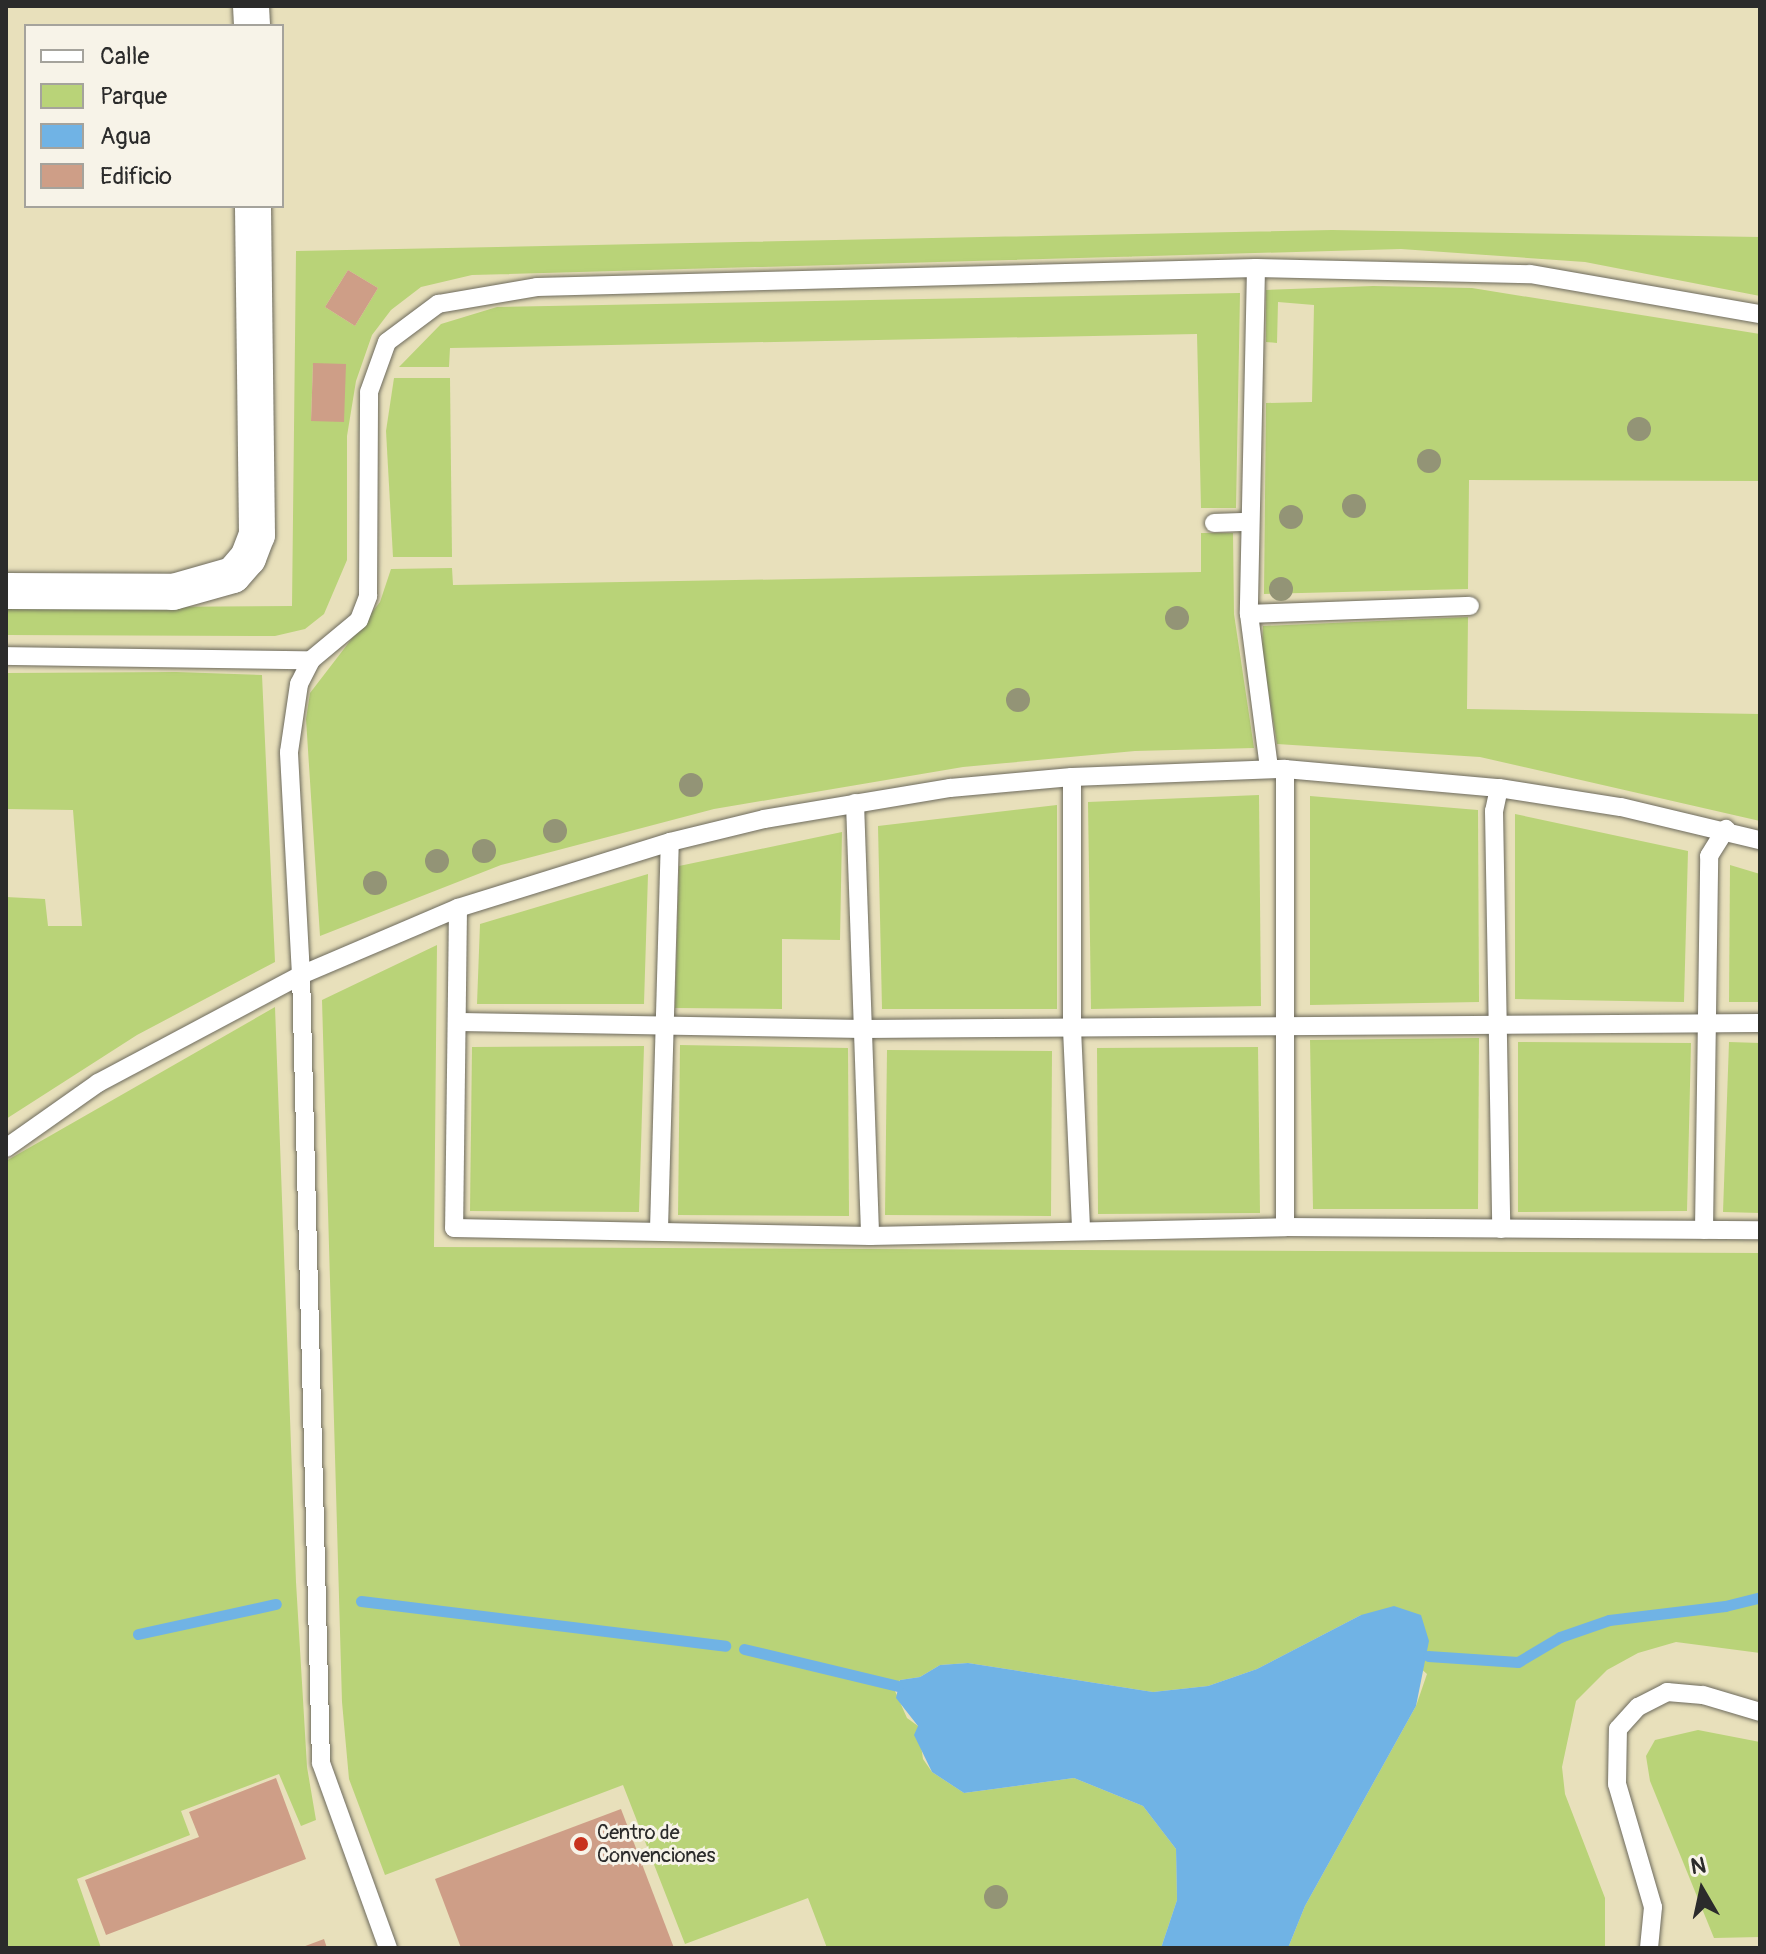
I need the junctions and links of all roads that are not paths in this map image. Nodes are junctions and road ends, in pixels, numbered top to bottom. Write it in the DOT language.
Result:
graph roads {
  1 [pos="253,208"];
  2 [pos="1256,268"];
  3 [pos="1760,314"];
  4 [pos="1248,522"];
  5 [pos="1214,523"];
  6 [pos="6,591"];
  7 [pos="1470,606"];
  8 [pos="1249,614"];
  9 [pos="6,656"];
  10 [pos="311,660"];
  11 [pos="1277,769"];
  12 [pos="1072,777"];
  13 [pos="1499,788"];
  14 [pos="855,803"];
  15 [pos="1726,829"];
  16 [pos="1760,840"];
  17 [pos="670,842"];
  18 [pos="458,908"];
  19 [pos="301,975"];
  20 [pos="1498,1021"];
  21 [pos="460,1022"];
  22 [pos="1707,1023"];
  23 [pos="1760,1023"];
  24 [pos="661,1025"];
  25 [pos="1286,1026"];
  26 [pos="863,1029"];
  27 [pos="1072,1029"];
  28 [pos="6,1148"];
  29 [pos="1285,1227"];
  30 [pos="659,1229"];
  31 [pos="1081,1229"];
  32 [pos="1501,1229"];
  33 [pos="1704,1230"];
  34 [pos="1760,1230"];
  35 [pos="870,1236"];
  36 [pos="1760,1712"];
  37 [pos="388,1948"];
  38 [pos="1649,1948"];
  1 -- 6 [label="street"];
  2 -- 3 [label="lane"];
  2 -- 4 [label="lane"];
  2 -- 10 [label="lane"];
  4 -- 5 [label="lane"];
  4 -- 8 [label="lane"];
  7 -- 8 [label="lane"];
  8 -- 11 [label="lane"];
  9 -- 10 [label="lane"];
  10 -- 19 [label="lane"];
  11 -- 12 [label="lane"];
  11 -- 13 [label="lane"];
  11 -- 25 [label="lane"];
  12 -- 14 [label="lane"];
  12 -- 27 [label="lane"];
  13 -- 15 [label="lane"];
  13 -- 20 [label="lane"];
  14 -- 17 [label="lane"];
  14 -- 26 [label="lane"];
  15 -- 16 [label="lane"];
  15 -- 22 [label="lane"];
  17 -- 18 [label="lane"];
  17 -- 24 [label="lane"];
  18 -- 19 [label="lane"];
  18 -- 21 [label="lane"];
  19 -- 28 [label="lane"];
  19 -- 37 [label="lane"];
  20 -- 22 [label="lane"];
  20 -- 25 [label="lane"];
  20 -- 32 [label="lane"];
  21 -- 24 [label="lane"];
  21 -- 30 [label="lane"];
  22 -- 23 [label="lane"];
  22 -- 33 [label="lane"];
  24 -- 26 [label="lane"];
  24 -- 30 [label="lane"];
  25 -- 27 [label="lane"];
  25 -- 29 [label="lane"];
  26 -- 27 [label="lane"];
  26 -- 35 [label="lane"];
  27 -- 31 [label="lane"];
  29 -- 31 [label="lane"];
  29 -- 32 [label="lane"];
  30 -- 35 [label="lane"];
  31 -- 35 [label="lane"];
  32 -- 33 [label="lane"];
  33 -- 34 [label="lane"];
  36 -- 38 [label="lane"];
}
